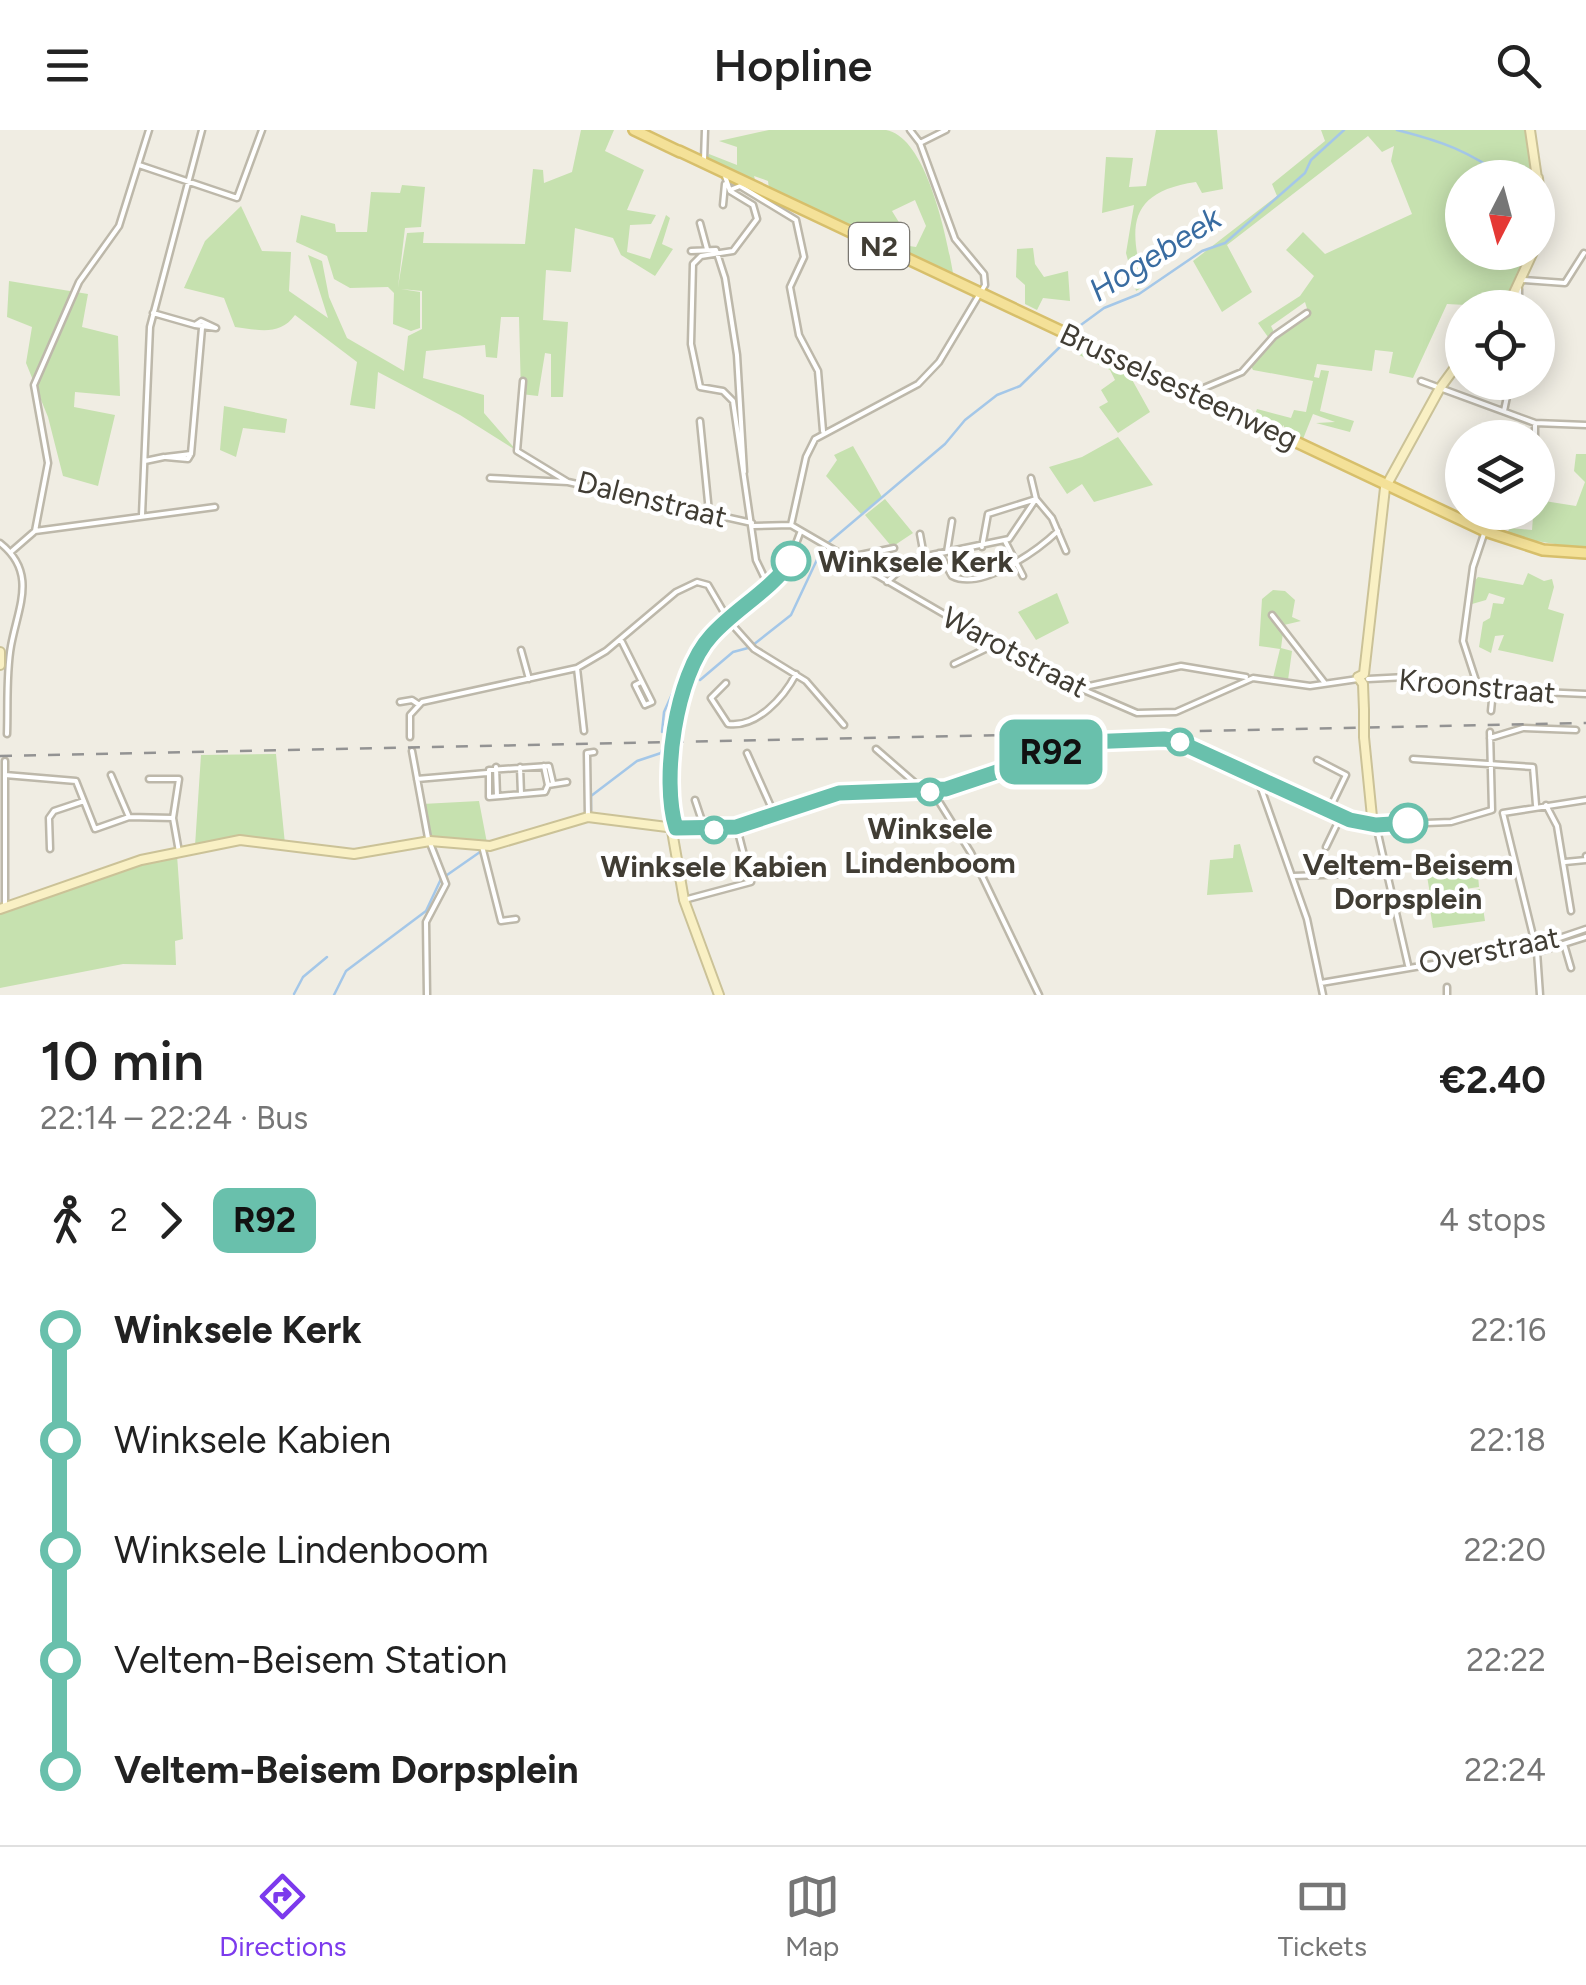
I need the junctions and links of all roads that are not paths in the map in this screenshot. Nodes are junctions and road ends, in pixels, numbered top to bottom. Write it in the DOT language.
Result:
graph roads {
  1 [pos="149,130"];
  2 [pos="202,130"];
  3 [pos="262,130"];
  4 [pos="634,130"];
  5 [pos="705,130"];
  6 [pos="910,130"];
  7 [pos="946,130"];
  8 [pos="1530,130"];
  9 [pos="920,143"];
  10 [pos="1535,160"];
  11 [pos="703,162"];
  12 [pos="139,166"];
  13 [pos="726,177"];
  14 [pos="186,181"];
  15 [pos="730,190"];
  16 [pos="723,205"];
  17 [pos="700,223"];
  18 [pos="707,248"];
  19 [pos="691,251"];
  20 [pos="1584,253"];
  21 [pos="718,254"];
  22 [pos="1526,270"];
  23 [pos="1521,284"];
  24 [pos="1517,290"];
  25 [pos="1520,290"];
  26 [pos="981,294"];
  27 [pos="153,312"];
  28 [pos="1307,314"];
  29 [pos="195,324"];
  30 [pos="202,328"];
  31 [pos="523,381"];
  32 [pos="1445,381"];
  33 [pos="1420,382"];
  34 [pos="1440,388"];
  35 [pos="1192,393"];
  36 [pos="1506,400"];
  37 [pos="1504,412"];
  38 [pos="1526,420"];
  39 [pos="700,421"];
  40 [pos="1555,424"];
  41 [pos="1586,425"];
  42 [pos="823,430"];
  43 [pos="144,461"];
  44 [pos="744,472"];
  45 [pos="490,478"];
  46 [pos="1031,478"];
  47 [pos="568,482"];
  48 [pos="1389,486"];
  49 [pos="1036,499"];
  50 [pos="214,507"];
  51 [pos="709,512"];
  52 [pos="1445,513"];
  53 [pos="142,515"];
  54 [pos="952,521"];
  55 [pos="753,524"];
  56 [pos="791,526"];
  57 [pos="1481,530"];
  58 [pos="34,531"];
  59 [pos="1058,531"];
  60 [pos="800,533"];
  61 [pos="920,534"];
  62 [pos="1005,541"];
  63 [pos="0,543"];
  64 [pos="982,547"];
  65 [pos="894,548"];
  66 [pos="1066,551"];
  67 [pos="12,552"];
  68 [pos="948,552"];
  69 [pos="939,553"];
  70 [pos="1586,553"];
  71 [pos="924,556"];
  72 [pos="845,558"];
  73 [pos="1016,563"];
  74 [pos="1023,576"];
  75 [pos="887,582"];
  76 [pos="768,585"];
  77 [pos="1272,616"];
  78 [pos="729,621"];
  79 [pos="620,640"];
  80 [pos="996,644"];
  81 [pos="521,650"];
  82 [pos="0,652"];
  83 [pos="954,664"];
  84 [pos="0,665"];
  85 [pos="576,668"];
  86 [pos="796,674"];
  87 [pos="1246,679"];
  88 [pos="1363,679"];
  89 [pos="529,680"];
  90 [pos="642,682"];
  91 [pos="726,683"];
  92 [pos="1324,683"];
  93 [pos="1478,687"];
  94 [pos="1080,688"];
  95 [pos="1492,690"];
  96 [pos="1586,694"];
  97 [pos="400,702"];
  98 [pos="418,704"];
  99 [pos="1491,711"];
  100 [pos="844,724"];
  101 [pos="1576,730"];
  102 [pos="584,731"];
  103 [pos="7,734"];
  104 [pos="410,737"];
  105 [pos="876,749"];
  106 [pos="412,751"];
  107 [pos="594,752"];
  108 [pos="748,753"];
  109 [pos="1317,760"];
  110 [pos="1413,760"];
  111 [pos="5,762"];
  112 [pos="1489,763"];
  113 [pos="520,766"];
  114 [pos="496,768"];
  115 [pos="488,772"];
  116 [pos="5,775"];
  117 [pos="112,775"];
  118 [pos="1257,777"];
  119 [pos="148,779"];
  120 [pos="417,779"];
  121 [pos="566,782"];
  122 [pos="551,784"];
  123 [pos="928,792"];
  124 [pos="521,794"];
  125 [pos="496,796"];
  126 [pos="695,800"];
  127 [pos="1586,800"];
  128 [pos="84,801"];
  129 [pos="1546,804"];
  130 [pos="1536,806"];
  131 [pos="1329,810"];
  132 [pos="1492,810"];
  133 [pos="773,811"];
  134 [pos="1503,813"];
  135 [pos="1341,816"];
  136 [pos="129,817"];
  137 [pos="173,818"];
  138 [pos="588,818"];
  139 [pos="1376,824"];
  140 [pos="672,827"];
  141 [pos="736,827"];
  142 [pos="703,830"];
  143 [pos="430,841"];
  144 [pos="1329,844"];
  145 [pos="482,846"];
  146 [pos="50,849"];
  147 [pos="179,852"];
  148 [pos="1586,858"];
  149 [pos="1565,862"];
  150 [pos="1383,874"];
  151 [pos="1291,876"];
  152 [pos="684,900"];
  153 [pos="3,909"];
  154 [pos="1571,911"];
  155 [pos="516,919"];
  156 [pos="1585,930"];
  157 [pos="1586,938"];
  158 [pos="1564,944"];
  159 [pos="1537,949"];
  160 [pos="1408,965"];
  161 [pos="1570,968"];
  162 [pos="1332,981"];
  163 [pos="1322,983"];
  164 [pos="1446,987"];
  165 [pos="1324,993"];
  166 [pos="427,995"];
  167 [pos="719,995"];
  168 [pos="1039,995"];
  169 [pos="1447,995"];
  170 [pos="1540,995"];
  1 -- 12 [label="street"];
  2 -- 14 [label="street"];
  3 -- 14 [label="street"];
  4 -- 11 [label="main road, Brusselsesteenweg / N2"];
  5 -- 11 [label="street"];
  6 -- 9 [label="street"];
  7 -- 9 [label="street"];
  8 -- 10 [label="street"];
  9 -- 26 [label="street"];
  11 -- 13 [label="main road, Brusselsesteenweg / N2"];
  12 -- 14 [label="street"];
  12 -- 58 [label="street"];
  13 -- 15 [label="street"];
  13 -- 16 [label="street"];
  13 -- 26 [label="main road, Brusselsesteenweg / N2"];
  14 -- 27 [label="street"];
  15 -- 21 [label="street"];
  15 -- 42 [label="street"];
  17 -- 18 [label="street"];
  18 -- 19 [label="street"];
  18 -- 21 [label="street"];
  20 -- 23 [label="street"];
  21 -- 44 [label="street"];
  21 -- 44 [label="street"];
  22 -- 23 [label="street"];
  23 -- 24 [label="street"];
  23 -- 25 [label="street"];
  26 -- 35 [label="main road, Brusselsesteenweg / N2"];
  26 -- 42 [label="street"];
  27 -- 29 [label="street"];
  27 -- 43 [label="street"];
  28 -- 35 [label="street"];
  29 -- 30 [label="street"];
  29 -- 30 [label="street"];
  30 -- 43 [label="street"];
  31 -- 47 [label="street, Dalenstraat"];
  32 -- 34 [label="street"];
  33 -- 34 [label="street"];
  34 -- 37 [label="street"];
  34 -- 48 [label="street"];
  35 -- 48 [label="main road, Brusselsesteenweg / N2"];
  36 -- 37 [label="street"];
  37 -- 38 [label="street"];
  39 -- 51 [label="street"];
  40 -- 41 [label="street"];
  42 -- 56 [label="street"];
  43 -- 53 [label="street"];
  44 -- 55 [label="street"];
  45 -- 47 [label="street"];
  46 -- 49 [label="street"];
  47 -- 51 [label="street, Dalenstraat"];
  48 -- 52 [label="main road, Brusselsesteenweg / N2"];
  48 -- 88 [label="street"];
  49 -- 59 [label="street"];
  49 -- 62 [label="street"];
  49 -- 64 [label="street"];
  50 -- 53 [label="street"];
  51 -- 55 [label="street, Dalenstraat"];
  53 -- 58 [label="street"];
  54 -- 68 [label="street"];
  55 -- 56 [label="street, Dalenstraat"];
  55 -- 76 [label="street"];
  56 -- 60 [label="street, Warotstraat"];
  57 -- 70 [label="main road, Brusselsesteenweg / N2"];
  57 -- 93 [label="street"];
  58 -- 67 [label="street"];
  59 -- 66 [label="street"];
  59 -- 73 [label="street"];
  60 -- 72 [label="street, Warotstraat"];
  60 -- 76 [label="street"];
  61 -- 71 [label="street"];
  62 -- 64 [label="street"];
  62 -- 73 [label="street"];
  63 -- 67 [label="street"];
  64 -- 68 [label="street"];
  65 -- 72 [label="street"];
  67 -- 103 [label="street"];
  68 -- 69 [label="street"];
  69 -- 71 [label="street"];
  69 -- 73 [label="street"];
  71 -- 75 [label="street"];
  72 -- 75 [label="street, Warotstraat"];
  73 -- 74 [label="street"];
  75 -- 80 [label="street, Warotstraat"];
  76 -- 78 [label="street"];
  77 -- 92 [label="street"];
  78 -- 79 [label="street"];
  78 -- 86 [label="street"];
  78 -- 140 [label="street, bridge"];
  79 -- 85 [label="street"];
  79 -- 90 [label="street"];
  80 -- 83 [label="street"];
  80 -- 94 [label="street, Warotstraat"];
  81 -- 89 [label="street"];
  82 -- 84 [label="street"];
  85 -- 89 [label="street"];
  85 -- 102 [label="street"];
  86 -- 91 [label="street"];
  86 -- 100 [label="street"];
  87 -- 92 [label="street, Kroonstraat"];
  87 -- 94 [label="street, Kroonstraat"];
  87 -- 94 [label="street, Warotstraat"];
  88 -- 92 [label="street, Kroonstraat"];
  88 -- 93 [label="street, Kroonstraat"];
  88 -- 139 [label="street, bridge"];
  89 -- 98 [label="street"];
  93 -- 95 [label="street, Kroonstraat"];
  95 -- 96 [label="street, Kroonstraat"];
  95 -- 99 [label="street"];
  97 -- 98 [label="street"];
  98 -- 104 [label="street"];
  101 -- 112 [label="street"];
  105 -- 123 [label="street"];
  106 -- 120 [label="street"];
  107 -- 138 [label="street"];
  108 -- 133 [label="street"];
  109 -- 131 [label="street"];
  110 -- 112 [label="street"];
  111 -- 116 [label="street"];
  112 -- 130 [label="street"];
  112 -- 132 [label="street"];
  113 -- 114 [label="street"];
  113 -- 122 [label="street"];
  113 -- 124 [label="street"];
  114 -- 115 [label="street"];
  114 -- 125 [label="street"];
  115 -- 120 [label="street"];
  115 -- 125 [label="street"];
  116 -- 128 [label="street"];
  116 -- 153 [label="street"];
  117 -- 136 [label="street"];
  118 -- 123 [label="street"];
  118 -- 131 [label="street"];
  118 -- 151 [label="street"];
  119 -- 137 [label="street"];
  120 -- 143 [label="street"];
  121 -- 122 [label="street"];
  122 -- 124 [label="street"];
  123 -- 133 [label="street"];
  123 -- 168 [label="street"];
  124 -- 125 [label="street"];
  126 -- 142 [label="street"];
  127 -- 129 [label="street"];
  128 -- 136 [label="street"];
  128 -- 146 [label="street"];
  129 -- 130 [label="street"];
  129 -- 149 [label="street"];
  130 -- 134 [label="street"];
  131 -- 135 [label="street"];
  132 -- 134 [label="street"];
  132 -- 139 [label="street"];
  133 -- 141 [label="street"];
  134 -- 159 [label="street"];
  135 -- 139 [label="street"];
  135 -- 144 [label="street"];
  136 -- 137 [label="street"];
  137 -- 147 [label="street"];
  138 -- 140 [label="street"];
  138 -- 145 [label="street"];
  139 -- 150 [label="street"];
  140 -- 142 [label="street"];
  140 -- 152 [label="street"];
  141 -- 142 [label="street"];
  141 -- 152 [label="street"];
  143 -- 145 [label="street"];
  143 -- 147 [label="street"];
  143 -- 166 [label="street"];
  145 -- 155 [label="street"];
  147 -- 153 [label="street"];
  148 -- 149 [label="street"];
  149 -- 154 [label="street"];
  150 -- 151 [label="street"];
  150 -- 160 [label="street"];
  151 -- 163 [label="street"];
  152 -- 167 [label="street"];
  156 -- 157 [label="street"];
  156 -- 159 [label="street, Overstraat"];
  157 -- 158 [label="street"];
  158 -- 159 [label="street"];
  158 -- 161 [label="street"];
  159 -- 160 [label="street, Overstraat"];
  159 -- 170 [label="street"];
  160 -- 162 [label="street, Overstraat"];
  162 -- 163 [label="street, Overstraat"];
  162 -- 165 [label="street"];
  163 -- 165 [label="street"];
  164 -- 169 [label="street"];
}
